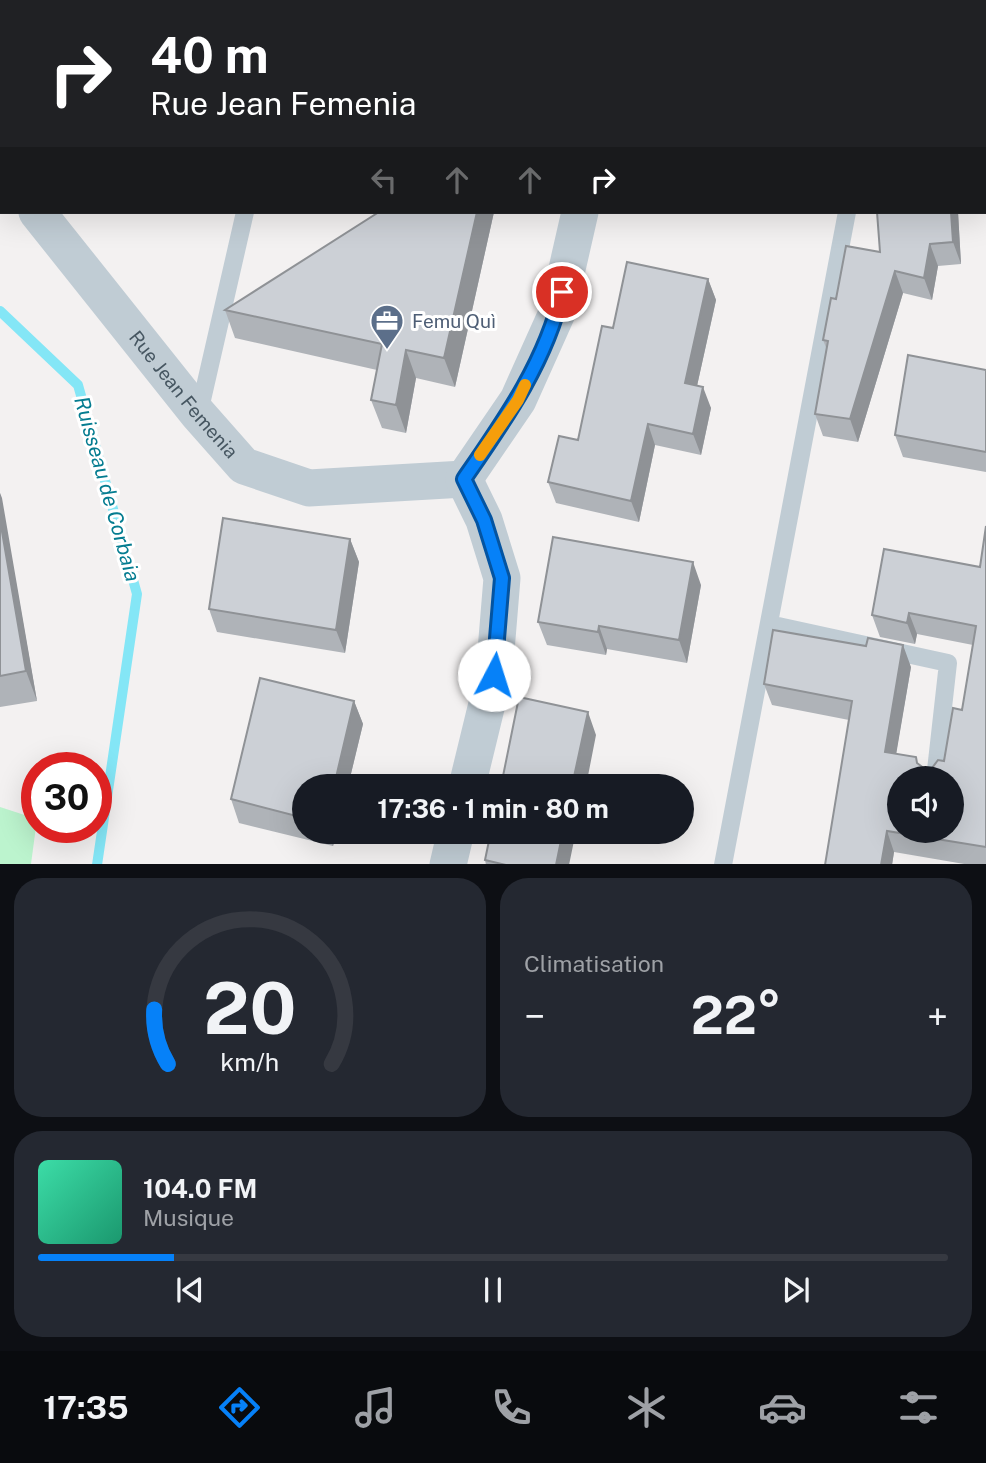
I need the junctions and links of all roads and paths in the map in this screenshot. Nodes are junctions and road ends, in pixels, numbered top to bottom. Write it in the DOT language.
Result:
graph roads {
  1 [pos="39,214"];
  2 [pos="245,214"];
  3 [pos="580,214"];
  4 [pos="847,214"];
  5 [pos="198,414"];
  6 [pos="464,479"];
  7 [pos="769,624"];
  8 [pos="936,766"];
  9 [pos="470,774"];
  10 [pos="453,844"];
  11 [pos="448,864"];
  12 [pos="723,864"];
  1 -- 5 [label="street, Rue Jean Femenia"];
  2 -- 5 [label="lane"];
  3 -- 6 [label="street"];
  4 -- 7 [label="lane"];
  5 -- 6 [label="street, Rue Jean Femenia"];
  6 -- 9 [label="street"];
  7 -- 8 [label="lane"];
  7 -- 12 [label="lane"];
  10 -- 11 [label="street"];
}
